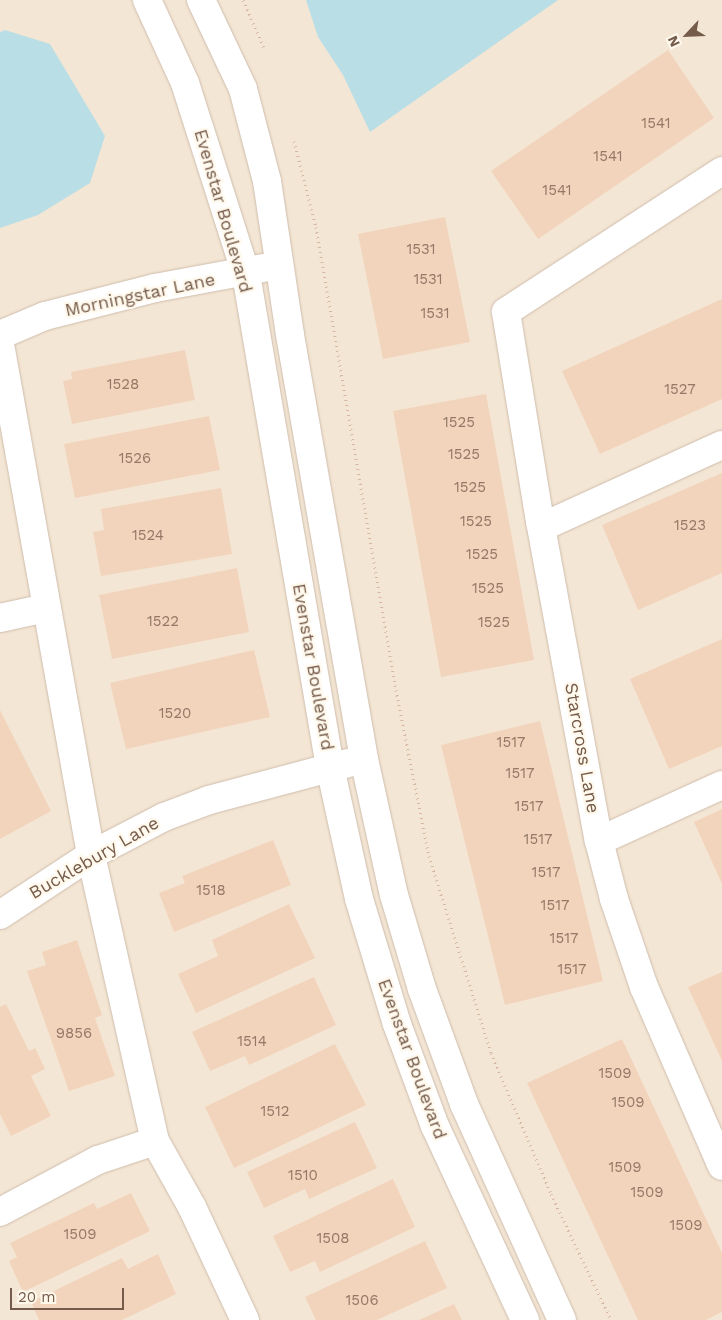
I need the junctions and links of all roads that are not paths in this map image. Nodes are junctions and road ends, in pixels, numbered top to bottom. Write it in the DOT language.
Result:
graph roads {
  1 [pos="147,0"];
  2 [pos="201,0"];
  3 [pos="722,171"];
  4 [pos="281,262"];
  5 [pos="246,274"];
  6 [pos="0,335"];
  7 [pos="0,344"];
  8 [pos="722,444"];
  9 [pos="542,527"];
  10 [pos="46,608"];
  11 [pos="0,618"];
  12 [pos="364,759"];
  13 [pos="330,767"];
  14 [pos="722,785"];
  15 [pos="599,840"];
  16 [pos="91,855"];
  17 [pos="0,915"];
  18 [pos="712,1117"];
  19 [pos="155,1141"];
  20 [pos="722,1166"];
  21 [pos="0,1212"];
  22 [pos="245,1320"];
  23 [pos="525,1320"];
  24 [pos="562,1320"];
  1 -- 5 [label="street, Evenstar Boulevard"];
  2 -- 4 [label="street, Evenstar Boulevard"];
  3 -- 9 [label="street, Starcross Lane"];
  4 -- 5 [label="street, Morningstar Lane"];
  4 -- 12 [label="street, Evenstar Boulevard"];
  5 -- 6 [label="street, Morningstar Lane"];
  5 -- 13 [label="street, Evenstar Boulevard"];
  7 -- 10 [label="street"];
  8 -- 9 [label="street"];
  9 -- 15 [label="street, Starcross Lane"];
  10 -- 11 [label="street"];
  10 -- 16 [label="street"];
  12 -- 13 [label="street, Bucklebury Lane"];
  12 -- 24 [label="street, Evenstar Boulevard"];
  13 -- 16 [label="street, Bucklebury Lane"];
  13 -- 23 [label="street, Evenstar Boulevard"];
  14 -- 15 [label="street"];
  15 -- 18 [label="street, Starcross Lane"];
  16 -- 17 [label="street, Bucklebury Lane"];
  16 -- 19 [label="street"];
  18 -- 20 [label="street, Starcross Lane"];
  19 -- 21 [label="street"];
  19 -- 22 [label="street"];
}
